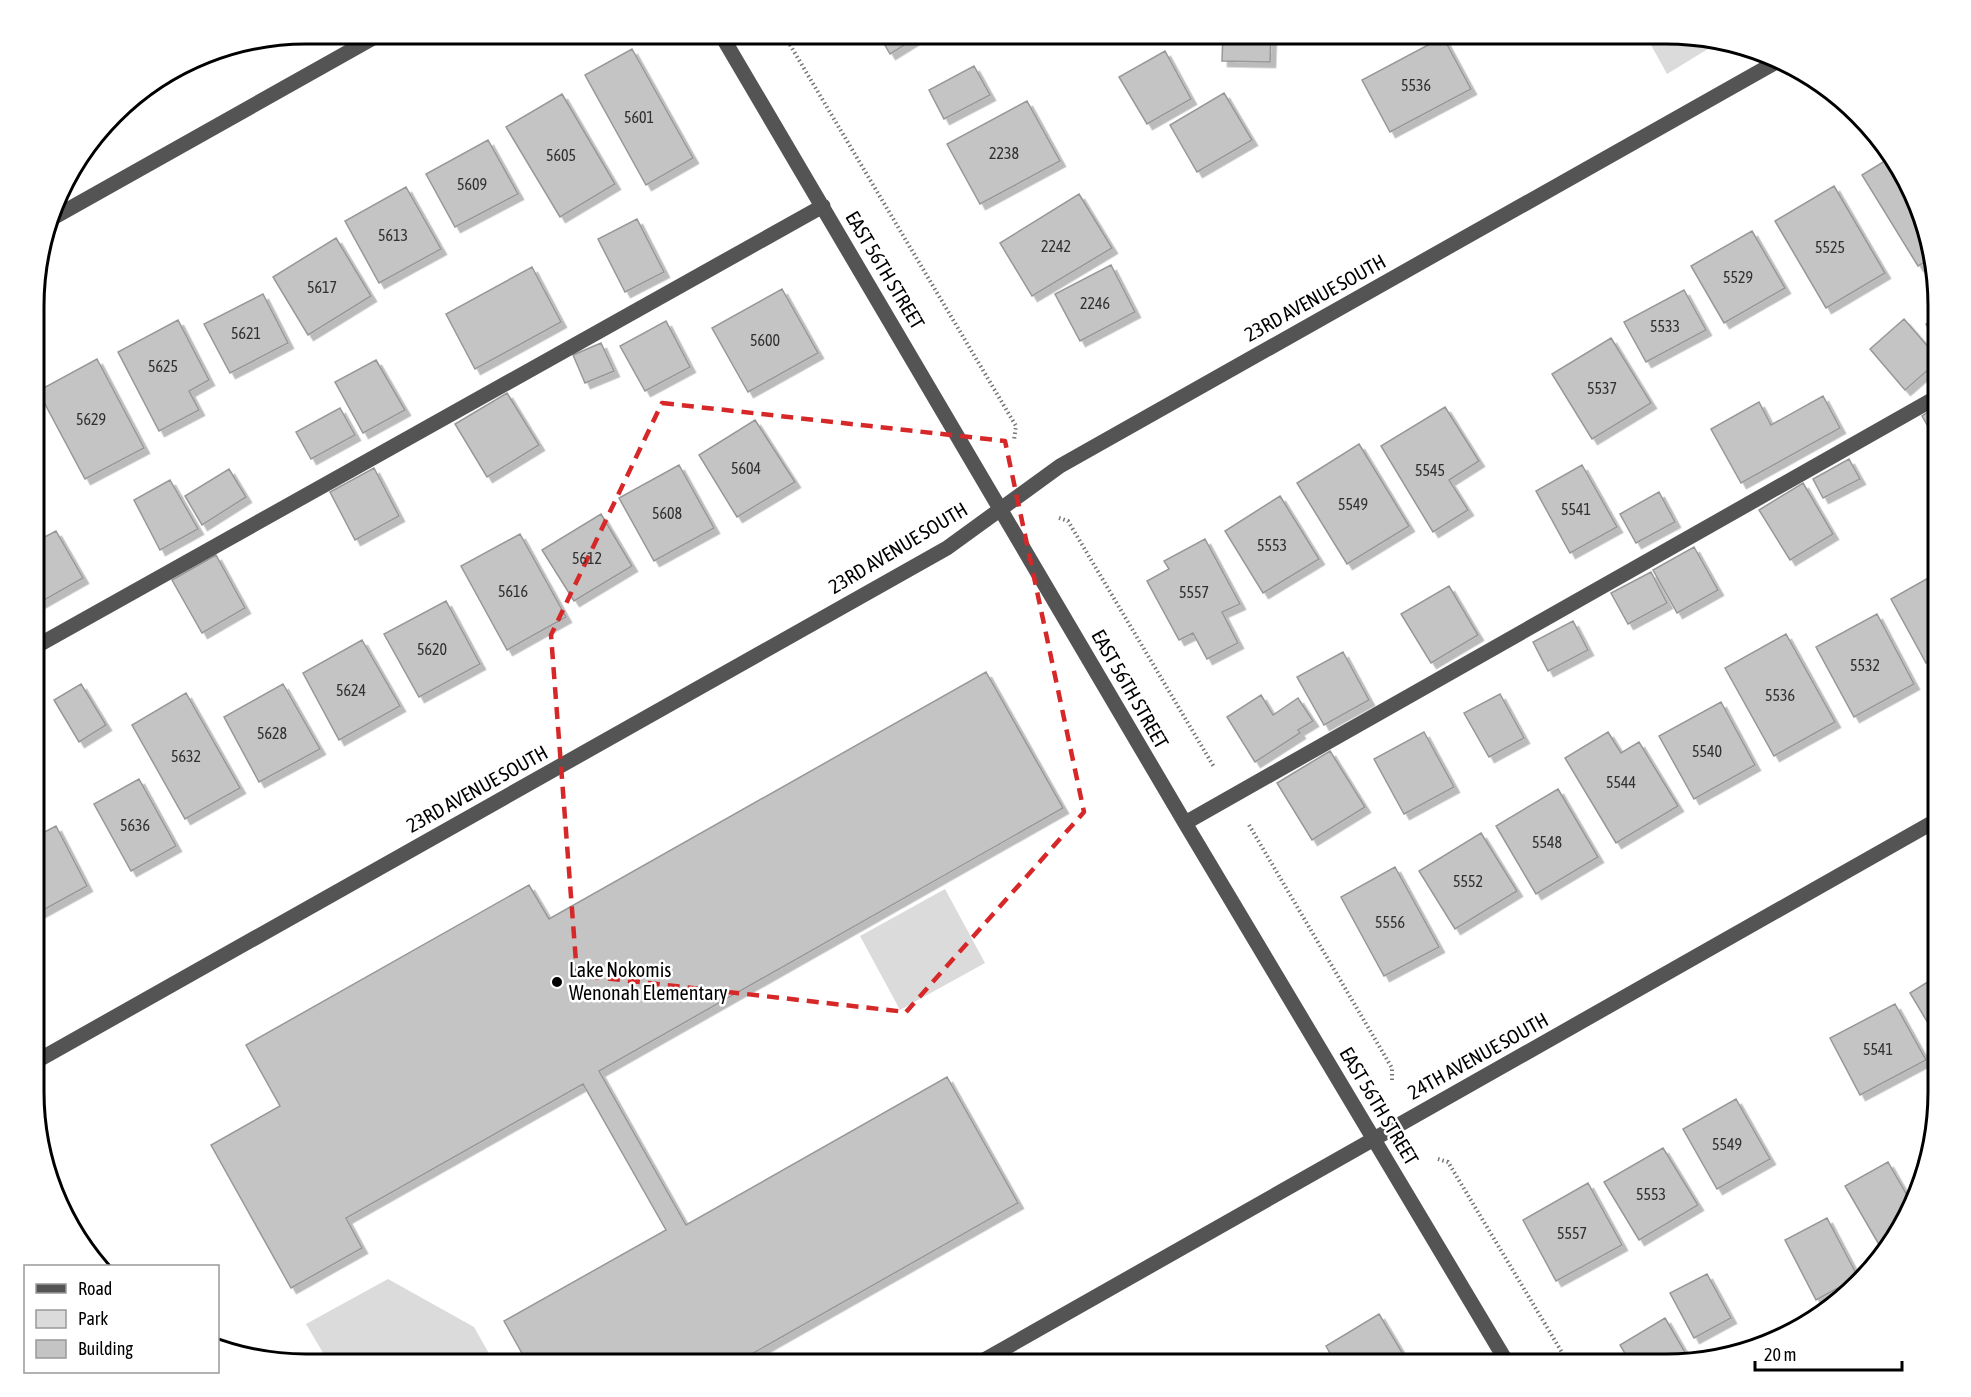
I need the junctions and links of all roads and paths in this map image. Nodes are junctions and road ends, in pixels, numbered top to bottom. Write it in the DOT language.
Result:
graph roads {
  1 [pos="362,44"];
  2 [pos="727,44"];
  3 [pos="790,44"];
  4 [pos="1770,65"];
  5 [pos="823,206"];
  6 [pos="60,214"];
  7 [pos="1928,402"];
  8 [pos="1014,440"];
  9 [pos="1001,508"];
  10 [pos="44,642"];
  11 [pos="1185,823"];
  12 [pos="1928,825"];
  13 [pos="44,1057"];
  14 [pos="1374,1138"];
  15 [pos="1438,1159"];
  16 [pos="995,1354"];
  17 [pos="1502,1354"];
  18 [pos="1563,1354"];
  1 -- 6 [label="street"];
  2 -- 5 [label="street, EAST 56TH STREET"];
  3 -- 8 [label="path"];
  4 -- 9 [label="street, 23RD AVENUE SOUTH"];
  5 -- 9 [label="street, EAST 56TH STREET"];
  5 -- 10 [label="street"];
  7 -- 11 [label="street"];
  9 -- 11 [label="street, EAST 56TH STREET"];
  9 -- 13 [label="street, 23RD AVENUE SOUTH"];
  11 -- 14 [label="street, EAST 56TH STREET"];
  12 -- 14 [label="street, 24TH AVENUE SOUTH"];
  14 -- 16 [label="street, 24TH AVENUE SOUTH"];
  14 -- 17 [label="street, EAST 56TH STREET"];
  15 -- 18 [label="path"];
}
